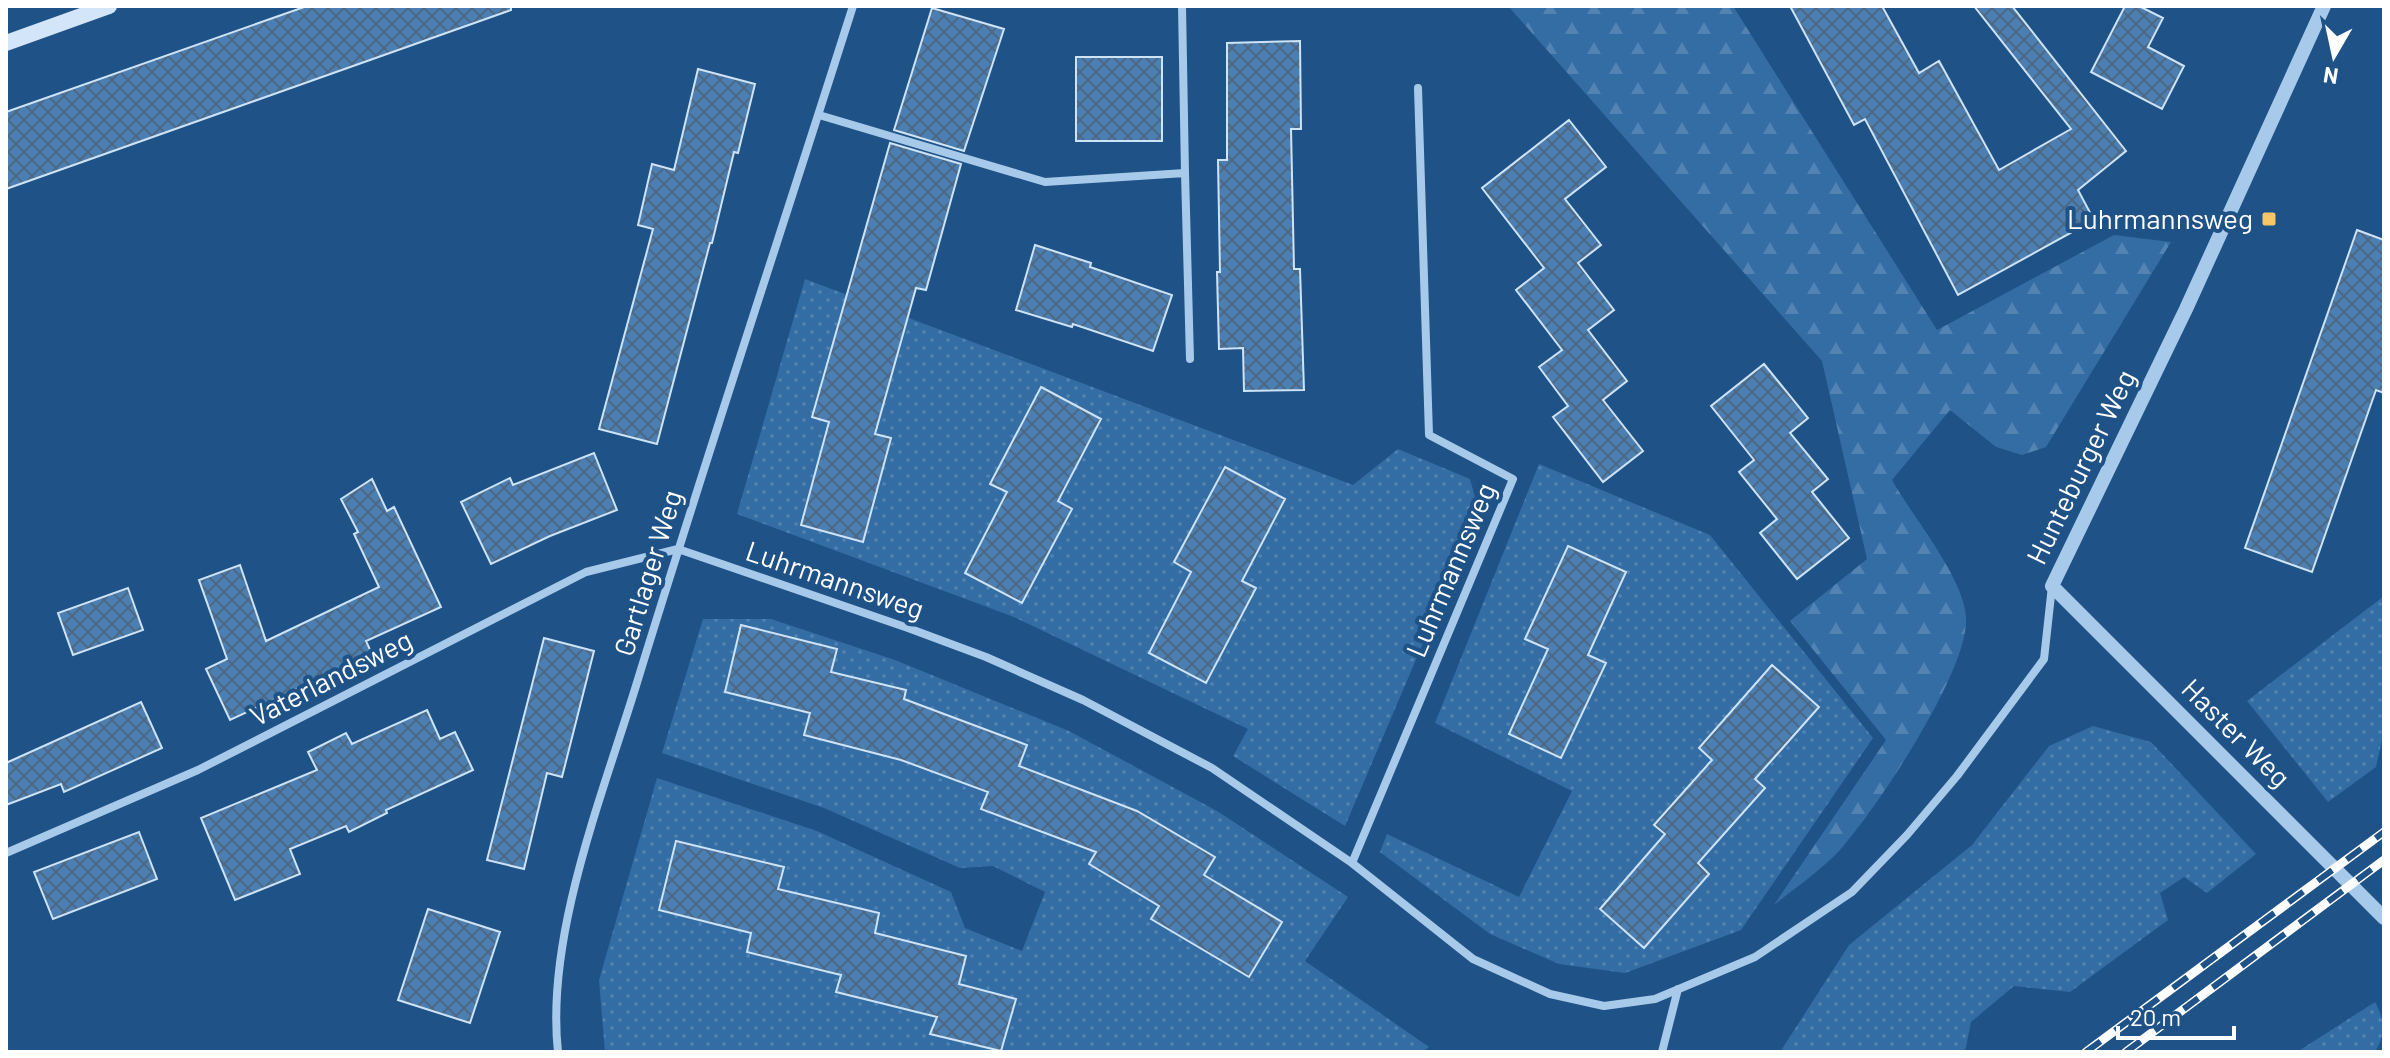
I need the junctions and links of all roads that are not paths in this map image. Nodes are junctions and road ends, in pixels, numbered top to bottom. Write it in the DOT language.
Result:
graph roads {
  1 [pos="109,6"];
  2 [pos="853,6"];
  3 [pos="1182,6"];
  4 [pos="2324,6"];
  5 [pos="6,43"];
  6 [pos="1418,88"];
  7 [pos="819,115"];
  8 [pos="1185,173"];
  9 [pos="1190,359"];
  10 [pos="678,549"];
  11 [pos="2052,586"];
  12 [pos="6,853"];
  13 [pos="1352,863"];
  14 [pos="2384,918"];
  15 [pos="1678,989"];
  16 [pos="558,1052"];
  17 [pos="1662,1052"];
  1 -- 5 [label="main road"];
  2 -- 7 [label="street, Gartlager Weg"];
  3 -- 8 [label="street"];
  4 -- 11 [label="street, Hunteburger Weg"];
  6 -- 13 [label="street, Luhrmannsweg"];
  7 -- 8 [label="street"];
  7 -- 10 [label="street, Gartlager Weg"];
  8 -- 9 [label="street"];
  10 -- 12 [label="street, Vaterlandsweg"];
  10 -- 13 [label="street, Luhrmannsweg"];
  10 -- 16 [label="street, Gartlager Weg"];
  11 -- 14 [label="street, Haster Weg"];
  11 -- 15 [label="street, Hunteburger Weg"];
  13 -- 15 [label="street, Luhrmannsweg"];
  15 -- 17 [label="street"];
}
